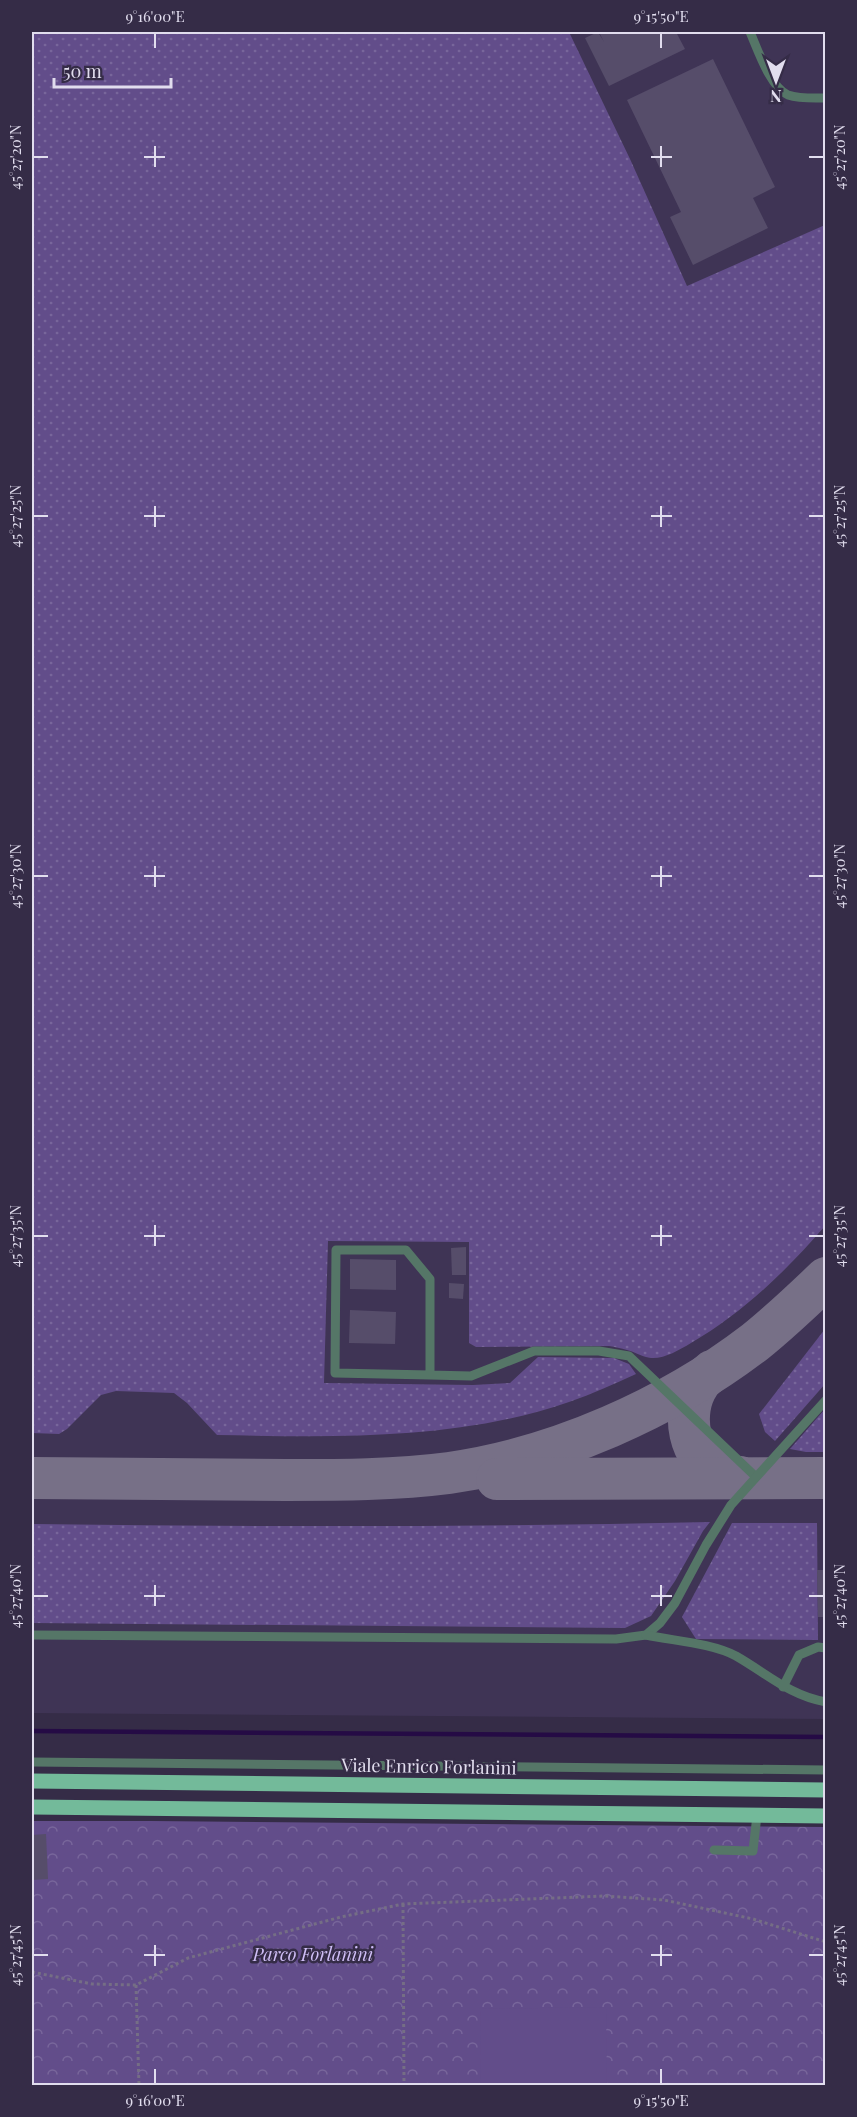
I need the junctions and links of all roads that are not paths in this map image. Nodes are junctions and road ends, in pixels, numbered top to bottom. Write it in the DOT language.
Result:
graph roads {
  1 [pos="750,32"];
  2 [pos="825,98"];
  3 [pos="430,1375"];
  4 [pos="825,1400"];
  5 [pos="756,1477"];
  6 [pos="32,1635"];
  7 [pos="646,1635"];
  8 [pos="825,1648"];
  9 [pos="783,1687"];
  10 [pos="825,1702"];
  11 [pos="32,1762"];
  12 [pos="825,1770"];
  13 [pos="32,1780"];
  14 [pos="825,1790"];
  15 [pos="32,1807"];
  16 [pos="757,1815"];
  17 [pos="825,1816"];
  18 [pos="714,1850"];
  1 -- 2 [label="lane"];
  3 -- 3 [label="lane"];
  3 -- 5 [label="lane"];
  4 -- 5 [label="lane"];
  5 -- 7 [label="lane"];
  6 -- 7 [label="lane"];
  7 -- 9 [label="lane"];
  8 -- 9 [label="lane"];
  9 -- 10 [label="lane"];
  11 -- 12 [label="lane"];
  13 -- 14 [label="main road, Viale Enrico Forlanini"];
  15 -- 16 [label="main road"];
  16 -- 17 [label="main road"];
  16 -- 18 [label="lane"];
}
